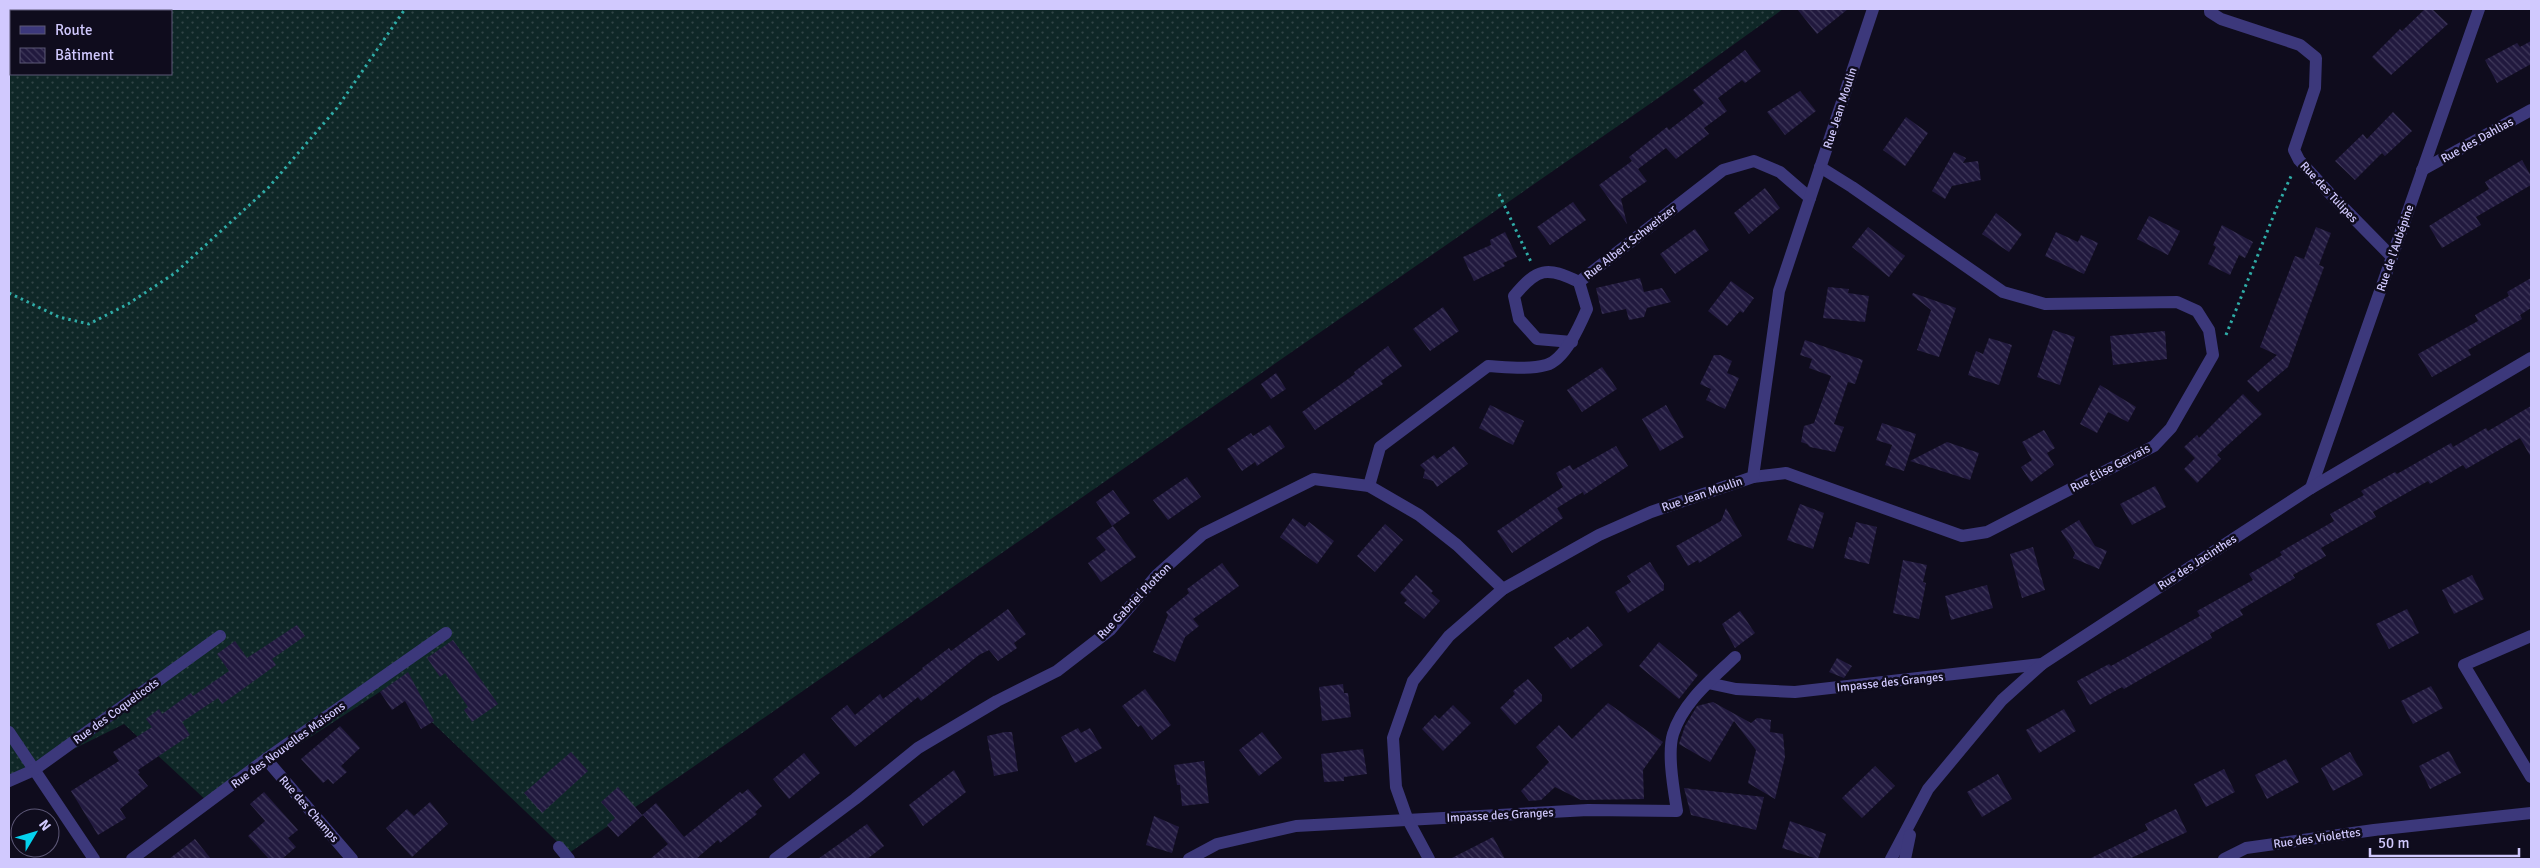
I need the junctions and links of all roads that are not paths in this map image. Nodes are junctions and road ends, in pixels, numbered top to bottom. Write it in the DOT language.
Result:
graph roads {
  1 [pos="1873,9"];
  2 [pos="2210,9"];
  3 [pos="2478,9"];
  4 [pos="2531,110"];
  5 [pos="1820,167"];
  6 [pos="2422,170"];
  7 [pos="1810,198"];
  8 [pos="2392,257"];
  9 [pos="1579,282"];
  10 [pos="1572,342"];
  11 [pos="2531,358"];
  12 [pos="1753,476"];
  13 [pos="1368,486"];
  14 [pos="2310,488"];
  15 [pos="1503,589"];
  16 [pos="446,633"];
  17 [pos="220,636"];
  18 [pos="2531,636"];
  19 [pos="1735,657"];
  20 [pos="2042,664"];
  21 [pos="1708,683"];
  22 [pos="9,732"];
  23 [pos="266,759"];
  24 [pos="34,770"];
  25 [pos="2531,777"];
  26 [pos="9,781"];
  27 [pos="2531,814"];
  28 [pos="1409,820"];
  29 [pos="1912,822"];
  30 [pos="559,847"];
  31 [pos="94,859"];
  32 [pos="132,859"];
  33 [pos="352,859"];
  34 [pos="569,859"];
  35 [pos="775,859"];
  36 [pos="1189,859"];
  37 [pos="1429,859"];
  38 [pos="1891,859"];
  39 [pos="1905,859"];
  40 [pos="2224,859"];
  1 -- 5 [label="street, Rue Jean Moulin"];
  2 -- 8 [label="street, Rue des Tulipes"];
  3 -- 6 [label="street, Rue de l'Aubépine"];
  4 -- 6 [label="street, Rue des Dahlias"];
  5 -- 7 [label="street, Rue Jean Moulin"];
  5 -- 12 [label="street, Rue Élise Gervais"];
  6 -- 8 [label="street, Rue de l'Aubépine"];
  7 -- 9 [label="street, Rue Albert Schweitzer"];
  7 -- 12 [label="street, Rue Jean Moulin"];
  8 -- 14 [label="street, Rue de l'Aubépine"];
  9 -- 10 [label="street, Rue Albert Schweitzer"];
  9 -- 10 [label="street"];
  10 -- 13 [label="street, Rue Albert Schweitzer"];
  11 -- 14 [label="street, Rue des Jacinthes"];
  12 -- 15 [label="street, Rue Jean Moulin"];
  13 -- 15 [label="street, Rue Gabriel Plotton"];
  13 -- 35 [label="street, Rue Gabriel Plotton"];
  14 -- 20 [label="street, Rue des Jacinthes"];
  15 -- 28 [label="street, Rue Jean Moulin"];
  16 -- 23 [label="street, Rue des Nouvelles Maisons"];
  17 -- 24 [label="street, Rue des Coquelicots"];
  18 -- 25 [label="street"];
  19 -- 21 [label="street, Impasse des Granges"];
  20 -- 21 [label="street, Impasse des Granges"];
  20 -- 29 [label="street, Rue des Jacinthes"];
  21 -- 28 [label="street, Impasse des Granges"];
  22 -- 24 [label="street"];
  23 -- 32 [label="street, Rue des Nouvelles Maisons"];
  23 -- 33 [label="street, Rue des Champs"];
  24 -- 26 [label="street, Rue des Coquelicots"];
  24 -- 31 [label="street"];
  27 -- 40 [label="street, Rue des Violettes"];
  28 -- 36 [label="street, Impasse des Granges"];
  28 -- 37 [label="street, Rue Jean Moulin"];
  29 -- 38 [label="street, Rue des Jacinthes"];
  29 -- 39 [label="street, Rue des Jacinthes"];
  30 -- 34 [label="street"];
}
